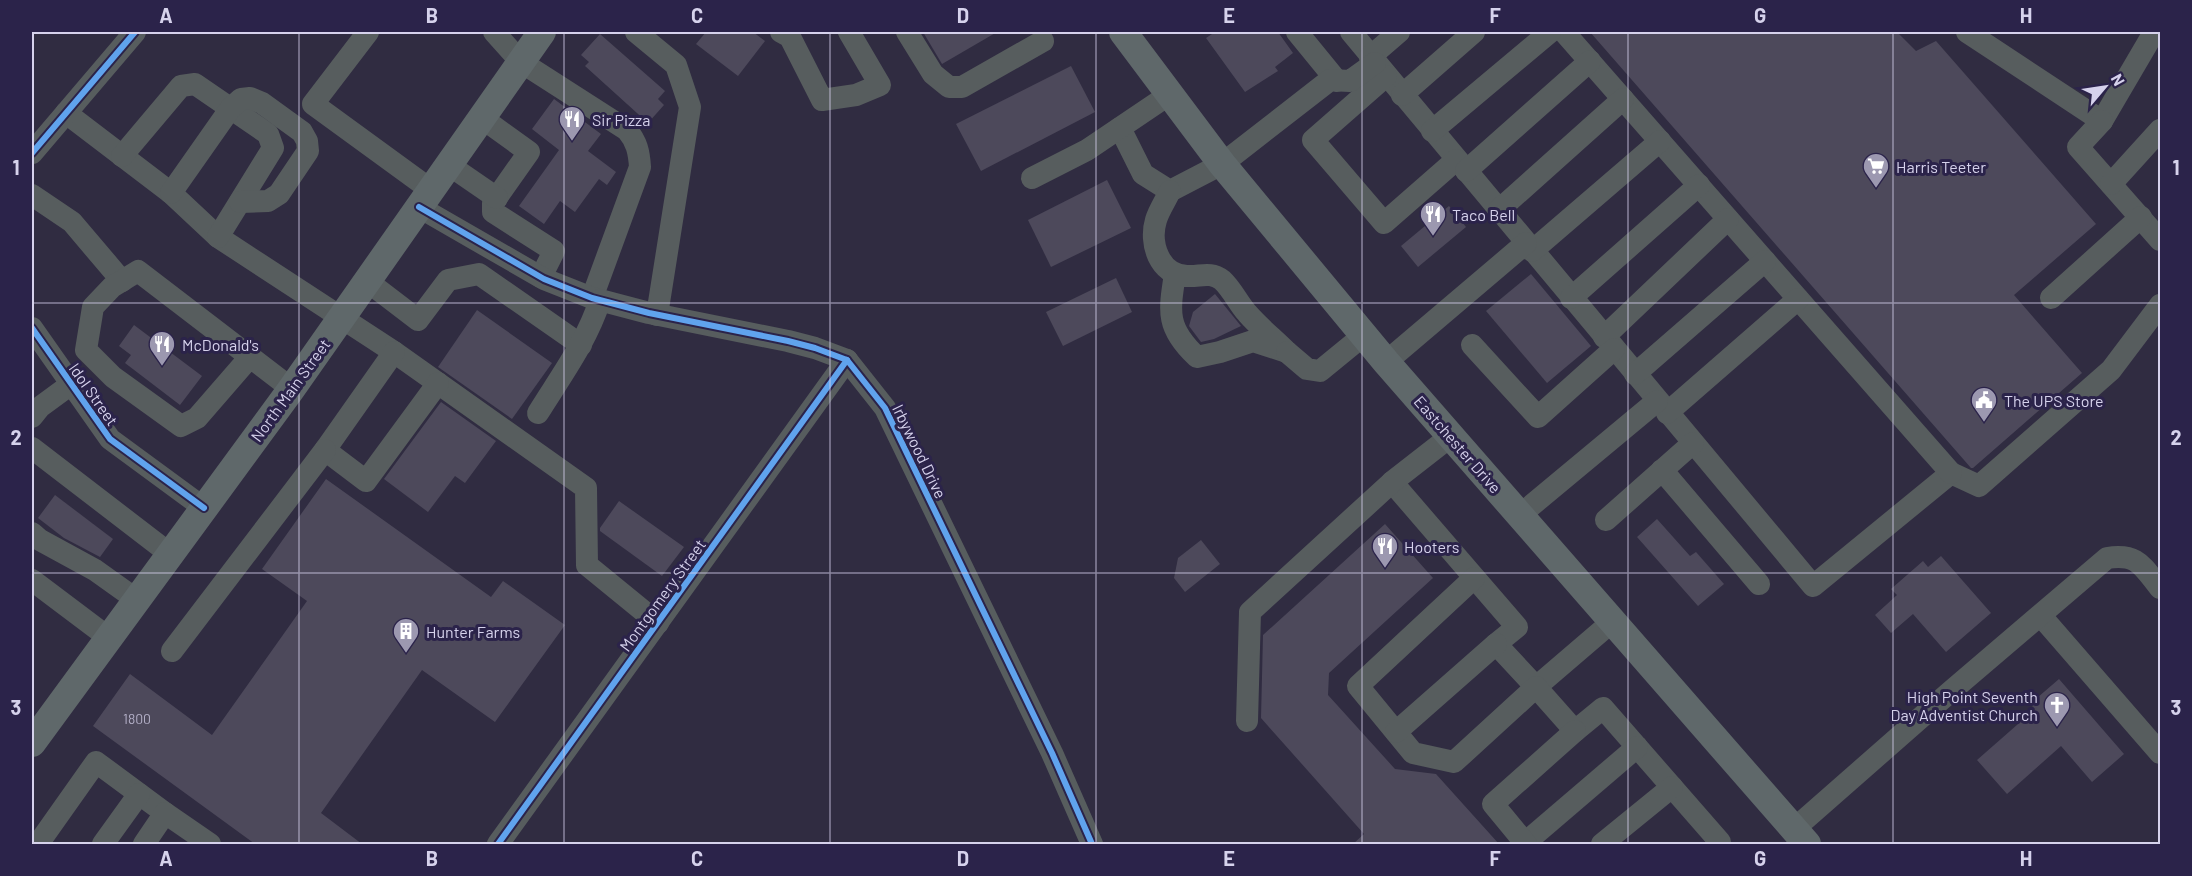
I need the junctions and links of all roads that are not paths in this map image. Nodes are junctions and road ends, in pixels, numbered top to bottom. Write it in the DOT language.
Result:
graph roads {
  1 [pos="135,32"];
  2 [pos="368,32"];
  3 [pos="494,32"];
  4 [pos="543,32"];
  5 [pos="636,32"];
  6 [pos="849,32"];
  7 [pos="907,32"];
  8 [pos="1123,32"];
  9 [pos="1298,32"];
  10 [pos="1351,32"];
  11 [pos="1399,32"];
  12 [pos="1474,32"];
  13 [pos="1550,32"];
  14 [pos="1564,32"];
  15 [pos="1967,32"];
  16 [pos="790,33"];
  17 [pos="2152,34"];
  18 [pos="1048,35"];
  19 [pos="1590,61"];
  20 [pos="521,62"];
  21 [pos="1377,65"];
  22 [pos="1337,81"];
  23 [pos="1170,94"];
  24 [pos="1402,95"];
  25 [pos="1623,99"];
  26 [pos="230,109"];
  27 [pos="66,113"];
  28 [pos="482,118"];
  29 [pos="2102,121"];
  30 [pos="1120,128"];
  31 [pos="2160,130"];
  32 [pos="1432,131"];
  33 [pos="1660,141"];
  34 [pos="32,153"];
  35 [pos="122,156"];
  36 [pos="1222,164"];
  37 [pos="449,165"];
  38 [pos="1461,166"];
  39 [pos="1032,178"];
  40 [pos="2111,184"];
  41 [pos="1699,185"];
  42 [pos="1170,191"];
  43 [pos="171,193"];
  44 [pos="32,195"];
  45 [pos="425,199"];
  46 [pos="240,202"];
  47 [pos="495,205"];
  48 [pos="1498,210"];
  49 [pos="1728,219"];
  50 [pos="2152,224"];
  51 [pos="218,237"];
  52 [pos="476,240"];
  53 [pos="1529,247"];
  54 [pos="1765,261"];
  55 [pos="1175,273"];
  56 [pos="541,277"];
  57 [pos="122,281"];
  58 [pos="367,281"];
  59 [pos="1571,298"];
  60 [pos="2051,298"];
  61 [pos="596,299"];
  62 [pos="1798,299"];
  63 [pos="2160,305"];
  64 [pos="657,315"];
  65 [pos="341,318"];
  66 [pos="32,328"];
  67 [pos="2160,332"];
  68 [pos="1364,335"];
  69 [pos="1609,343"];
  70 [pos="581,345"];
  71 [pos="1472,345"];
  72 [pos="2127,349"];
  73 [pos="86,350"];
  74 [pos="394,352"];
  75 [pos="1287,352"];
  76 [pos="250,357"];
  77 [pos="847,360"];
  78 [pos="1386,362"];
  79 [pos="1635,374"];
  80 [pos="64,376"];
  81 [pos="438,383"];
  82 [pos="292,389"];
  83 [pos="1662,407"];
  84 [pos="538,413"];
  85 [pos="32,417"];
  86 [pos="1451,436"];
  87 [pos="1693,443"];
  88 [pos="32,448"];
  89 [pos="325,450"];
  90 [pos="1662,470"];
  91 [pos="1951,473"];
  92 [pos="1392,482"];
  93 [pos="204,508"];
  94 [pos="1520,515"];
  95 [pos="1606,520"];
  96 [pos="32,533"];
  97 [pos="171,554"];
  98 [pos="1474,578"];
  99 [pos="32,580"];
  100 [pos="1759,584"];
  101 [pos="2160,588"];
  102 [pos="136,600"];
  103 [pos="2040,616"];
  104 [pos="1613,621"];
  105 [pos="658,623"];
  106 [pos="109,638"];
  107 [pos="1496,644"];
  108 [pos="172,651"];
  109 [pos="1536,687"];
  110 [pos="1247,721"];
  111 [pos="37,725"];
  112 [pos="1575,731"];
  113 [pos="1396,732"];
  114 [pos="1637,747"];
  115 [pos="2160,753"];
  116 [pos="1672,787"];
  117 [pos="140,794"];
  118 [pos="165,813"];
  119 [pos="1801,837"];
  120 [pos="38,844"];
  121 [pos="103,844"];
  122 [pos="144,844"];
  123 [pos="210,844"];
  124 [pos="498,844"];
  125 [pos="1092,844"];
  126 [pos="1525,844"];
  127 [pos="1602,844"];
  128 [pos="1718,844"];
  1 -- 27 [label="street"];
  2 -- 45 [label="street"];
  3 -- 20 [label="street"];
  4 -- 20 [label="main road, North Main Street"];
  5 -- 64 [label="street"];
  6 -- 16 [label="street"];
  7 -- 18 [label="street"];
  8 -- 23 [label="main road, Eastchester Drive"];
  9 -- 22 [label="street"];
  10 -- 21 [label="street"];
  11 -- 21 [label="street"];
  12 -- 24 [label="street"];
  13 -- 32 [label="street"];
  14 -- 19 [label="street"];
  15 -- 29 [label="street"];
  17 -- 29 [label="street"];
  19 -- 25 [label="street"];
  19 -- 38 [label="street"];
  20 -- 28 [label="main road, North Main Street"];
  20 -- 61 [label="street"];
  21 -- 22 [label="street"];
  21 -- 24 [label="street"];
  21 -- 38 [label="street"];
  22 -- 36 [label="street"];
  23 -- 30 [label="street"];
  23 -- 36 [label="main road, Eastchester Drive"];
  24 -- 32 [label="street"];
  25 -- 33 [label="street"];
  25 -- 48 [label="street"];
  26 -- 35 [label="street"];
  26 -- 43 [label="street"];
  26 -- 46 [label="street"];
  26 -- 46 [label="street"];
  27 -- 34 [label="street"];
  27 -- 35 [label="street"];
  28 -- 37 [label="main road, North Main Street"];
  28 -- 47 [label="street"];
  29 -- 40 [label="street"];
  30 -- 39 [label="street"];
  30 -- 42 [label="street"];
  31 -- 40 [label="street"];
  32 -- 38 [label="street"];
  33 -- 41 [label="street"];
  33 -- 53 [label="street"];
  35 -- 43 [label="street"];
  36 -- 42 [label="street"];
  36 -- 68 [label="main road, Eastchester Drive"];
  37 -- 45 [label="main road, North Main Street"];
  37 -- 47 [label="street"];
  38 -- 48 [label="street"];
  40 -- 50 [label="street"];
  41 -- 49 [label="street"];
  41 -- 59 [label="street"];
  42 -- 55 [label="street"];
  43 -- 51 [label="street"];
  44 -- 57 [label="street"];
  45 -- 52 [label="street"];
  45 -- 58 [label="main road, North Main Street"];
  46 -- 51 [label="street"];
  47 -- 52 [label="street"];
  47 -- 56 [label="street"];
  48 -- 53 [label="street"];
  49 -- 54 [label="street"];
  49 -- 69 [label="street"];
  50 -- 60 [label="street"];
  51 -- 65 [label="street"];
  52 -- 56 [label="street"];
  53 -- 59 [label="street"];
  53 -- 78 [label="street"];
  54 -- 62 [label="street"];
  54 -- 79 [label="street"];
  55 -- 75 [label="street"];
  55 -- 75 [label="street"];
  56 -- 61 [label="street"];
  57 -- 73 [label="street"];
  57 -- 76 [label="street"];
  58 -- 65 [label="main road, North Main Street"];
  58 -- 70 [label="street"];
  59 -- 69 [label="street"];
  61 -- 64 [label="street"];
  61 -- 70 [label="street"];
  62 -- 83 [label="street"];
  62 -- 91 [label="street"];
  63 -- 72 [label="street"];
  64 -- 77 [label="street"];
  65 -- 74 [label="street"];
  65 -- 82 [label="main road, North Main Street"];
  66 -- 80 [label="street, Idol Street"];
  67 -- 72 [label="street"];
  68 -- 75 [label="street"];
  68 -- 78 [label="main road, Eastchester Drive"];
  69 -- 71 [label="street"];
  69 -- 79 [label="street"];
  70 -- 84 [label="street"];
  72 -- 91 [label="street"];
  73 -- 76 [label="street"];
  73 -- 80 [label="street"];
  74 -- 81 [label="street"];
  74 -- 89 [label="street"];
  76 -- 82 [label="street"];
  77 -- 105 [label="street, Montgomery Street"];
  77 -- 125 [label="street, Irbywood Drive"];
  78 -- 86 [label="main road, Eastchester Drive"];
  79 -- 83 [label="street"];
  80 -- 85 [label="street"];
  80 -- 93 [label="street, Idol Street"];
  81 -- 89 [label="street"];
  81 -- 105 [label="street"];
  82 -- 93 [label="main road, North Main Street"];
  83 -- 87 [label="street"];
  83 -- 94 [label="street"];
  86 -- 92 [label="street"];
  86 -- 94 [label="main road, Eastchester Drive"];
  87 -- 90 [label="street"];
  87 -- 91 [label="street"];
  88 -- 97 [label="street"];
  89 -- 108 [label="street"];
  90 -- 95 [label="street"];
  90 -- 100 [label="street"];
  92 -- 98 [label="street"];
  92 -- 110 [label="street"];
  93 -- 97 [label="main road, North Main Street"];
  94 -- 104 [label="main road, Eastchester Drive"];
  96 -- 102 [label="street"];
  97 -- 102 [label="main road, North Main Street"];
  98 -- 107 [label="street"];
  98 -- 113 [label="street"];
  99 -- 106 [label="street"];
  101 -- 103 [label="street"];
  102 -- 106 [label="main road, North Main Street"];
  103 -- 115 [label="street"];
  103 -- 119 [label="street"];
  104 -- 109 [label="street"];
  104 -- 119 [label="main road, Eastchester Drive"];
  105 -- 124 [label="street, Montgomery Street"];
  106 -- 111 [label="main road, North Main Street"];
  107 -- 109 [label="street"];
  107 -- 113 [label="street"];
  109 -- 112 [label="street"];
  109 -- 113 [label="street"];
  112 -- 114 [label="street"];
  112 -- 126 [label="street"];
  114 -- 116 [label="street"];
  114 -- 126 [label="street"];
  116 -- 127 [label="street"];
  116 -- 128 [label="street"];
  117 -- 118 [label="street"];
  117 -- 120 [label="street"];
  117 -- 121 [label="street"];
  118 -- 122 [label="street"];
  118 -- 123 [label="street"];
}
